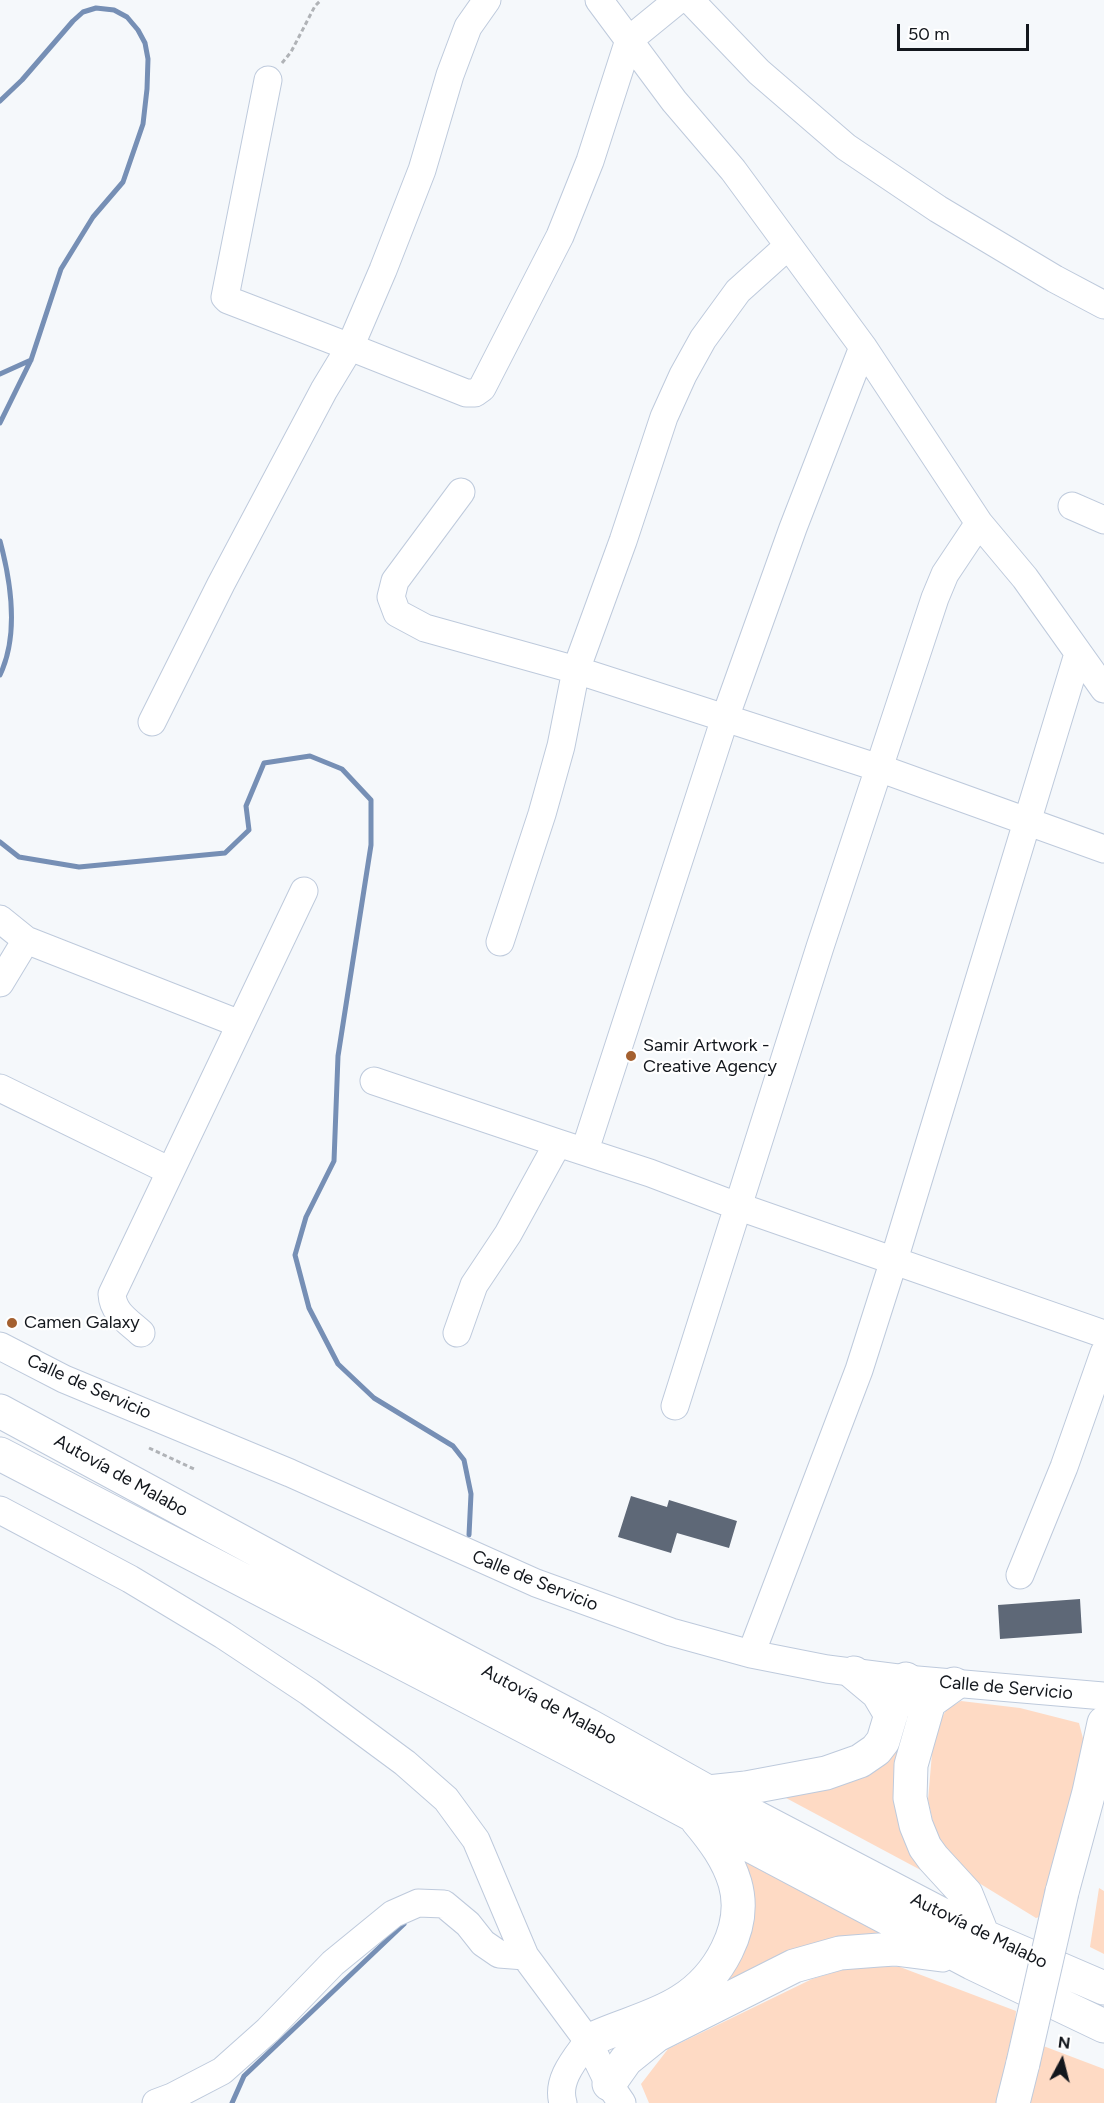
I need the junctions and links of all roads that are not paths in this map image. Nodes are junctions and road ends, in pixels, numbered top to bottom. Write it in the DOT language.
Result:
graph roads {
  1 [pos="487,0"];
  2 [pos="599,0"];
  3 [pos="678,0"];
  4 [pos="690,0"];
  5 [pos="629,40"];
  6 [pos="268,81"];
  7 [pos="788,246"];
  8 [pos="1104,306"];
  9 [pos="350,346"];
  10 [pos="863,347"];
  11 [pos="461,492"];
  12 [pos="1072,506"];
  13 [pos="1104,520"];
  14 [pos="979,523"];
  15 [pos="1078,654"];
  16 [pos="576,670"];
  17 [pos="1104,689"];
  18 [pos="725,718"];
  19 [pos="152,722"];
  20 [pos="879,768"];
  21 [pos="1028,822"];
  22 [pos="1104,849"];
  23 [pos="304,891"];
  24 [pos="0,919"];
  25 [pos="26,940"];
  26 [pos="501,942"];
  27 [pos="0,982"];
  28 [pos="240,1024"];
  29 [pos="374,1081"];
  30 [pos="0,1088"];
  31 [pos="558,1143"];
  32 [pos="585,1150"];
  33 [pos="170,1170"];
  34 [pos="737,1206"];
  35 [pos="894,1260"];
  36 [pos="141,1333"];
  37 [pos="457,1333"];
  38 [pos="1104,1334"];
  39 [pos="0,1346"];
  40 [pos="1104,1353"];
  41 [pos="675,1406"];
  42 [pos="0,1411"];
  43 [pos="0,1454"];
  44 [pos="0,1510"];
  45 [pos="1020,1575"];
  46 [pos="751,1654"];
  47 [pos="854,1672"];
  48 [pos="906,1679"];
  49 [pos="954,1684"];
  50 [pos="1104,1696"];
  51 [pos="891,1715"];
  52 [pos="1104,1723"];
  53 [pos="700,1803"];
  54 [pos="978,1950"];
  55 [pos="525,1956"];
  56 [pos="1104,1988"];
  57 [pos="1104,2026"];
  58 [pos="588,2041"];
  59 [pos="616,2094"];
  60 [pos="156,2103"];
  61 [pos="563,2103"];
  62 [pos="1013,2103"];
  1 -- 9 [label="street"];
  2 -- 5 [label="street"];
  3 -- 5 [label="street"];
  4 -- 8 [label="street"];
  5 -- 7 [label="street"];
  5 -- 9 [label="street"];
  6 -- 9 [label="street"];
  7 -- 10 [label="street"];
  7 -- 16 [label="street"];
  9 -- 19 [label="street"];
  10 -- 14 [label="street"];
  10 -- 18 [label="street"];
  11 -- 16 [label="street"];
  12 -- 13 [label="street"];
  14 -- 15 [label="street"];
  14 -- 20 [label="street"];
  15 -- 17 [label="street"];
  15 -- 21 [label="street"];
  16 -- 18 [label="street"];
  16 -- 26 [label="street"];
  18 -- 20 [label="street"];
  18 -- 32 [label="street"];
  20 -- 21 [label="street"];
  20 -- 34 [label="street"];
  21 -- 22 [label="street"];
  21 -- 35 [label="street"];
  23 -- 28 [label="street"];
  24 -- 25 [label="street"];
  25 -- 27 [label="street"];
  25 -- 28 [label="street"];
  28 -- 33 [label="street"];
  29 -- 31 [label="street"];
  30 -- 33 [label="street"];
  31 -- 32 [label="street"];
  31 -- 37 [label="street"];
  32 -- 34 [label="street"];
  33 -- 36 [label="street"];
  34 -- 35 [label="street"];
  34 -- 41 [label="street"];
  35 -- 38 [label="street"];
  35 -- 46 [label="street"];
  39 -- 46 [label="street, Calle de Servicio"];
  40 -- 45 [label="street"];
  42 -- 53 [label="main road, Autovía de Malabo"];
  43 -- 53 [label="main road, Autovía de Malabo"];
  44 -- 55 [label="street"];
  46 -- 47 [label="street, Calle de Servicio"];
  47 -- 48 [label="street, Calle de Servicio"];
  47 -- 51 [label="main road"];
  48 -- 49 [label="street, Calle de Servicio"];
  48 -- 51 [label="main road"];
  49 -- 50 [label="street, Calle de Servicio"];
  49 -- 54 [label="main road"];
  51 -- 53 [label="main road"];
  52 -- 62 [label="main road, bridge"];
  53 -- 54 [label="main road, Autovía de Malabo"];
  53 -- 58 [label="main road"];
  54 -- 56 [label="main road, Autovía de Malabo"];
  54 -- 57 [label="main road, Autovía de Malabo"];
  54 -- 59 [label="main road"];
  55 -- 58 [label="street"];
  55 -- 60 [label="street"];
  58 -- 59 [label="street"];
  58 -- 61 [label="street"];
}
